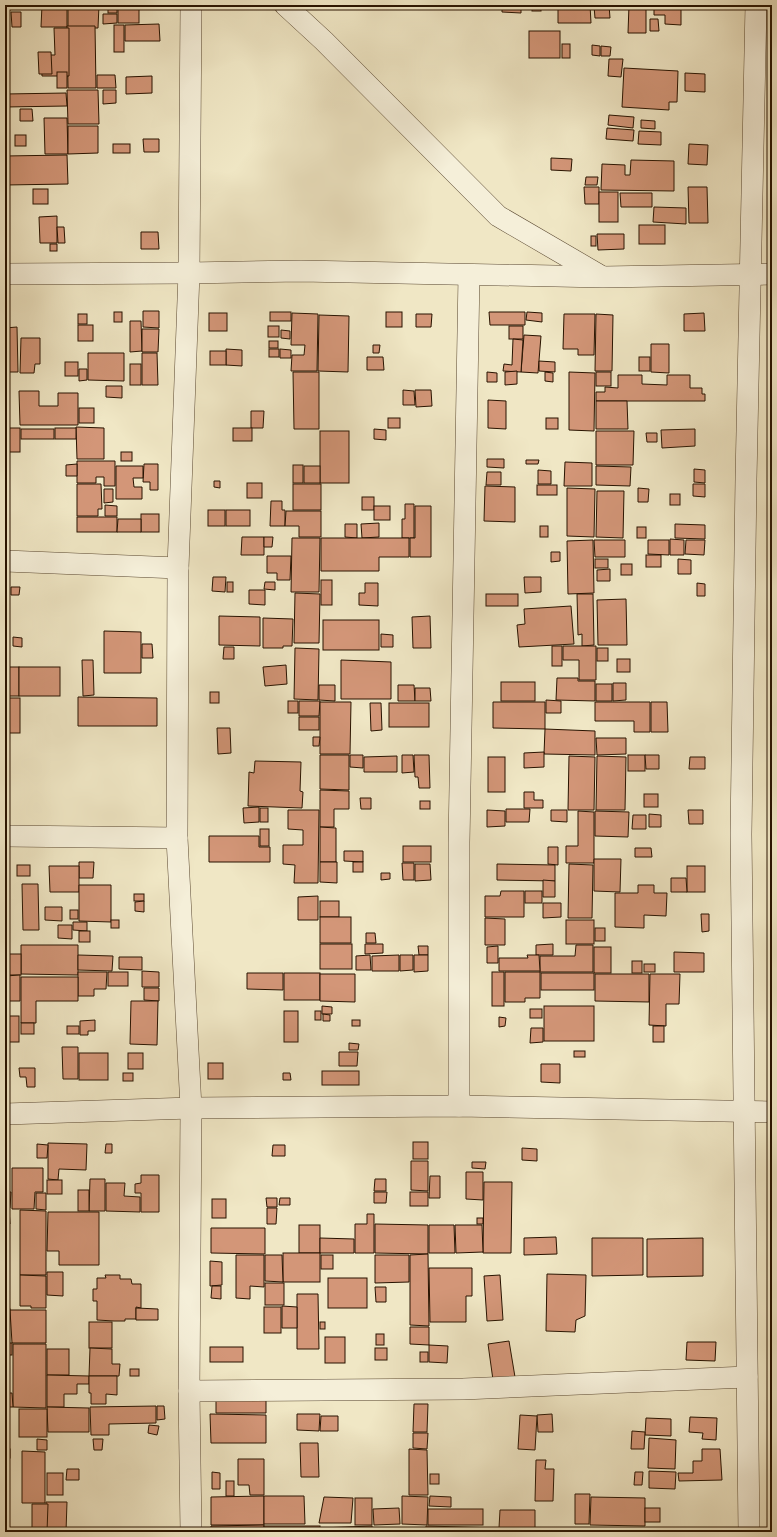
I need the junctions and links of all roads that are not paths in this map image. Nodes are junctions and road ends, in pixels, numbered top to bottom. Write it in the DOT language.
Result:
graph roads {
  1 [pos="191,5"];
  2 [pos="285,5"];
  3 [pos="756,5"];
  4 [pos="190,273"];
  5 [pos="5,274"];
  6 [pos="750,274"];
  7 [pos="772,274"];
  8 [pos="469,275"];
  9 [pos="603,277"];
  10 [pos="5,561"];
  11 [pos="178,568"];
  12 [pos="5,836"];
  13 [pos="176,838"];
  14 [pos="460,1106"];
  15 [pos="191,1108"];
  16 [pos="744,1111"];
  17 [pos="772,1112"];
  18 [pos="5,1114"];
  19 [pos="747,1377"];
  20 [pos="189,1391"];
  21 [pos="192,1532"];
  22 [pos="749,1532"];
  1 -- 4 [label="street"];
  2 -- 9 [label="street"];
  3 -- 6 [label="street"];
  4 -- 5 [label="street"];
  4 -- 8 [label="street"];
  4 -- 11 [label="street"];
  6 -- 7 [label="street"];
  6 -- 9 [label="street"];
  6 -- 16 [label="street"];
  8 -- 9 [label="street"];
  8 -- 14 [label="street"];
  10 -- 11 [label="street"];
  11 -- 13 [label="street"];
  12 -- 13 [label="street"];
  13 -- 15 [label="street"];
  14 -- 15 [label="street"];
  14 -- 16 [label="street"];
  15 -- 18 [label="street"];
  15 -- 20 [label="street"];
  16 -- 17 [label="street"];
  16 -- 19 [label="street"];
  19 -- 20 [label="street"];
  19 -- 22 [label="street"];
  20 -- 21 [label="street"];
}
